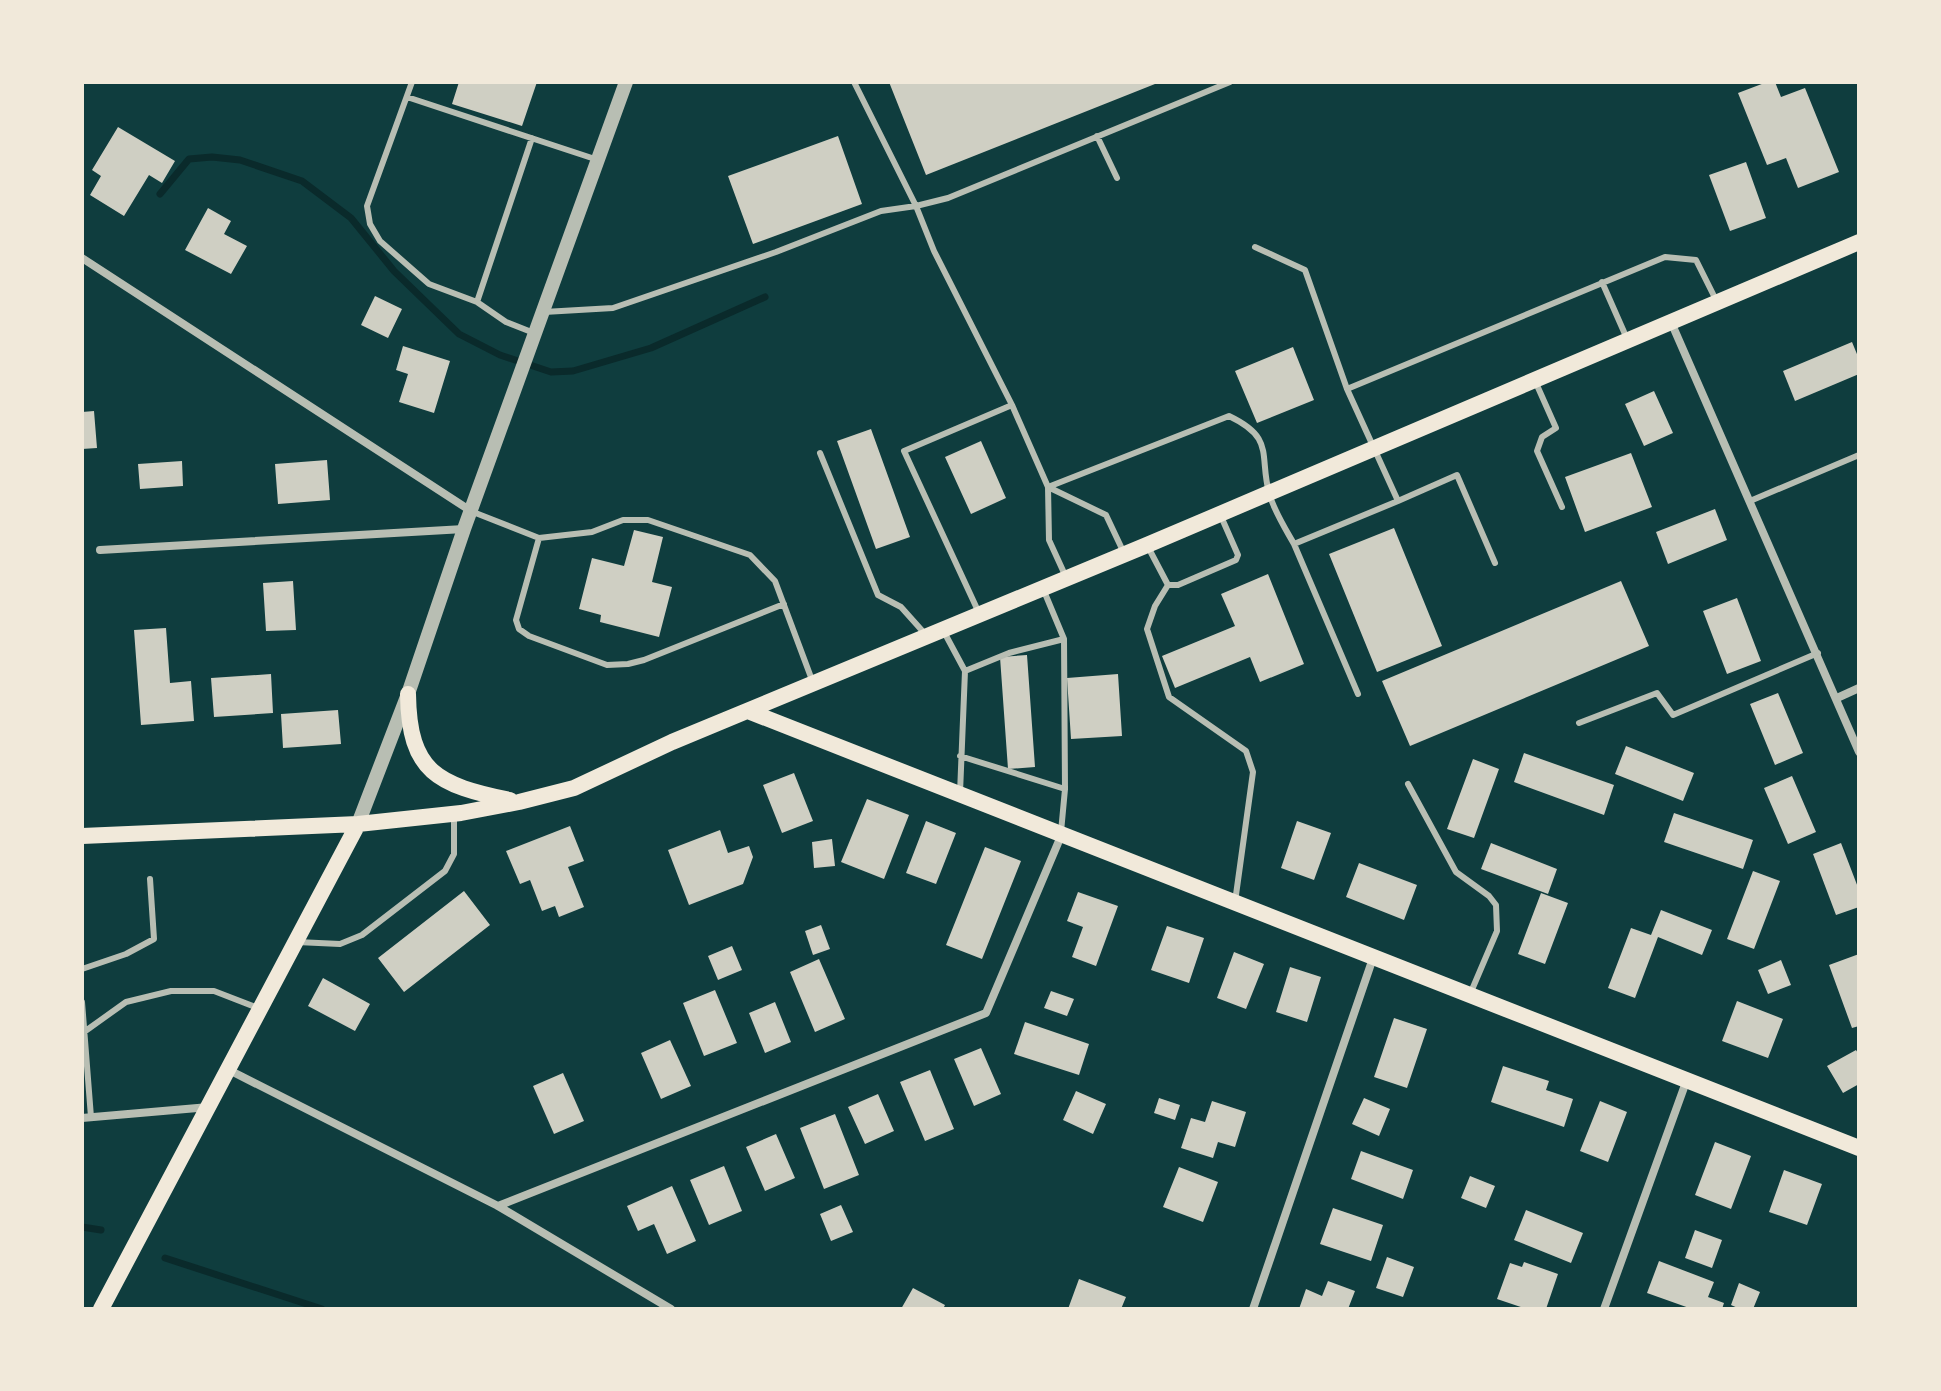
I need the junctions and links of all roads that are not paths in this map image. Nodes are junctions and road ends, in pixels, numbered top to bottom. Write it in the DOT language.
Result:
graph roads {
  1 [pos="412,82"];
  2 [pos="626,82"];
  3 [pos="854,82"];
  4 [pos="1230,82"];
  5 [pos="407,97"];
  6 [pos="1097,136"];
  7 [pos="532,138"];
  8 [pos="598,160"];
  9 [pos="1117,178"];
  10 [pos="916,206"];
  11 [pos="1859,242"];
  12 [pos="1255,247"];
  13 [pos="82,258"];
  14 [pos="1602,282"];
  15 [pos="477,302"];
  16 [pos="1717,303"];
  17 [pos="544,312"];
  18 [pos="1671,322"];
  19 [pos="534,341"];
  20 [pos="1628,341"];
  21 [pos="1535,380"];
  22 [pos="1347,389"];
  23 [pos="1012,405"];
  24 [pos="1375,448"];
  25 [pos="820,453"];
  26 [pos="1859,455"];
  27 [pos="1048,487"];
  28 [pos="1269,493"];
  29 [pos="1398,501"];
  30 [pos="1750,501"];
  31 [pos="1562,507"];
  32 [pos="471,511"];
  33 [pos="1220,514"];
  34 [pos="464,529"];
  35 [pos="539,538"];
  36 [pos="1294,544"];
  37 [pos="1147,545"];
  38 [pos="100,550"];
  39 [pos="1125,554"];
  40 [pos="1495,563"];
  41 [pos="1066,577"];
  42 [pos="1168,585"];
  43 [pos="1043,587"];
  44 [pos="784,604"];
  45 [pos="979,614"];
  46 [pos="935,633"];
  47 [pos="1064,639"];
  48 [pos="1818,653"];
  49 [pos="965,671"];
  50 [pos="813,684"];
  51 [pos="1859,688"];
  52 [pos="408,694"];
  53 [pos="1358,694"];
  54 [pos="1837,698"];
  55 [pos="748,711"];
  56 [pos="1579,723"];
  57 [pos="1859,752"];
  58 [pos="960,756"];
  59 [pos="1408,784"];
  60 [pos="1065,789"];
  61 [pos="960,793"];
  62 [pos="519,802"];
  63 [pos="454,814"];
  64 [pos="358,824"];
  65 [pos="82,836"];
  66 [pos="1061,836"];
  67 [pos="150,879"];
  68 [pos="1235,903"];
  69 [pos="297,942"];
  70 [pos="1373,957"];
  71 [pos="82,969"];
  72 [pos="1470,995"];
  73 [pos="82,1002"];
  74 [pos="261,1009"];
  75 [pos="84,1032"];
  76 [pos="229,1070"];
  77 [pos="1686,1082"];
  78 [pos="209,1107"];
  79 [pos="86,1117"];
  80 [pos="1859,1148"];
  81 [pos="498,1206"];
  82 [pos="101,1309"];
  83 [pos="671,1309"];
  84 [pos="1253,1309"];
  85 [pos="1604,1309"];
  1 -- 5 [label="lane"];
  2 -- 8 [label="street"];
  3 -- 10 [label="lane"];
  4 -- 6 [label="lane"];
  5 -- 7 [label="lane"];
  5 -- 15 [label="lane"];
  6 -- 9 [label="lane"];
  6 -- 10 [label="lane"];
  7 -- 8 [label="lane"];
  7 -- 15 [label="lane"];
  8 -- 17 [label="street"];
  10 -- 17 [label="lane"];
  10 -- 23 [label="lane"];
  11 -- 16 [label="main road"];
  12 -- 22 [label="lane"];
  13 -- 32 [label="street"];
  14 -- 16 [label="lane"];
  14 -- 20 [label="lane"];
  14 -- 22 [label="lane"];
  15 -- 19 [label="lane"];
  16 -- 18 [label="main road"];
  17 -- 19 [label="street"];
  18 -- 20 [label="main road"];
  18 -- 30 [label="street"];
  19 -- 32 [label="street"];
  20 -- 21 [label="main road"];
  21 -- 24 [label="main road"];
  21 -- 31 [label="lane"];
  22 -- 24 [label="lane"];
  23 -- 27 [label="lane"];
  23 -- 45 [label="lane"];
  24 -- 28 [label="main road"];
  24 -- 29 [label="lane"];
  25 -- 46 [label="lane"];
  26 -- 30 [label="lane"];
  27 -- 28 [label="lane"];
  27 -- 39 [label="lane"];
  27 -- 41 [label="lane"];
  28 -- 33 [label="main road"];
  28 -- 36 [label="lane"];
  29 -- 36 [label="lane"];
  29 -- 40 [label="lane"];
  30 -- 48 [label="street"];
  32 -- 34 [label="street"];
  32 -- 35 [label="lane"];
  33 -- 37 [label="main road"];
  33 -- 42 [label="lane"];
  34 -- 38 [label="street"];
  34 -- 52 [label="street"];
  35 -- 44 [label="lane"];
  35 -- 44 [label="lane"];
  36 -- 53 [label="lane"];
  37 -- 39 [label="main road"];
  37 -- 42 [label="lane"];
  39 -- 41 [label="main road"];
  41 -- 43 [label="main road"];
  42 -- 68 [label="lane"];
  43 -- 45 [label="main road"];
  43 -- 47 [label="lane"];
  44 -- 50 [label="lane"];
  45 -- 46 [label="main road"];
  46 -- 49 [label="lane"];
  46 -- 50 [label="main road"];
  47 -- 49 [label="lane"];
  47 -- 60 [label="lane"];
  48 -- 54 [label="street"];
  48 -- 56 [label="lane"];
  49 -- 58 [label="lane"];
  50 -- 55 [label="main road"];
  51 -- 54 [label="street"];
  52 -- 62 [label="main road"];
  52 -- 64 [label="street"];
  54 -- 57 [label="street"];
  55 -- 61 [label="main road"];
  55 -- 62 [label="main road"];
  58 -- 60 [label="lane"];
  58 -- 61 [label="lane"];
  59 -- 72 [label="lane"];
  60 -- 66 [label="lane"];
  61 -- 66 [label="main road"];
  62 -- 63 [label="main road"];
  63 -- 64 [label="main road"];
  63 -- 69 [label="lane"];
  64 -- 65 [label="main road"];
  64 -- 69 [label="main road"];
  66 -- 68 [label="main road"];
  66 -- 81 [label="street"];
  67 -- 71 [label="lane"];
  68 -- 70 [label="main road"];
  69 -- 74 [label="main road"];
  70 -- 72 [label="main road"];
  70 -- 84 [label="street"];
  72 -- 77 [label="main road"];
  73 -- 75 [label="lane"];
  74 -- 75 [label="lane"];
  74 -- 76 [label="main road"];
  75 -- 79 [label="lane"];
  76 -- 78 [label="main road"];
  76 -- 81 [label="street"];
  77 -- 80 [label="main road"];
  77 -- 85 [label="street"];
  78 -- 79 [label="street"];
  78 -- 82 [label="main road"];
  81 -- 83 [label="street"];
}
